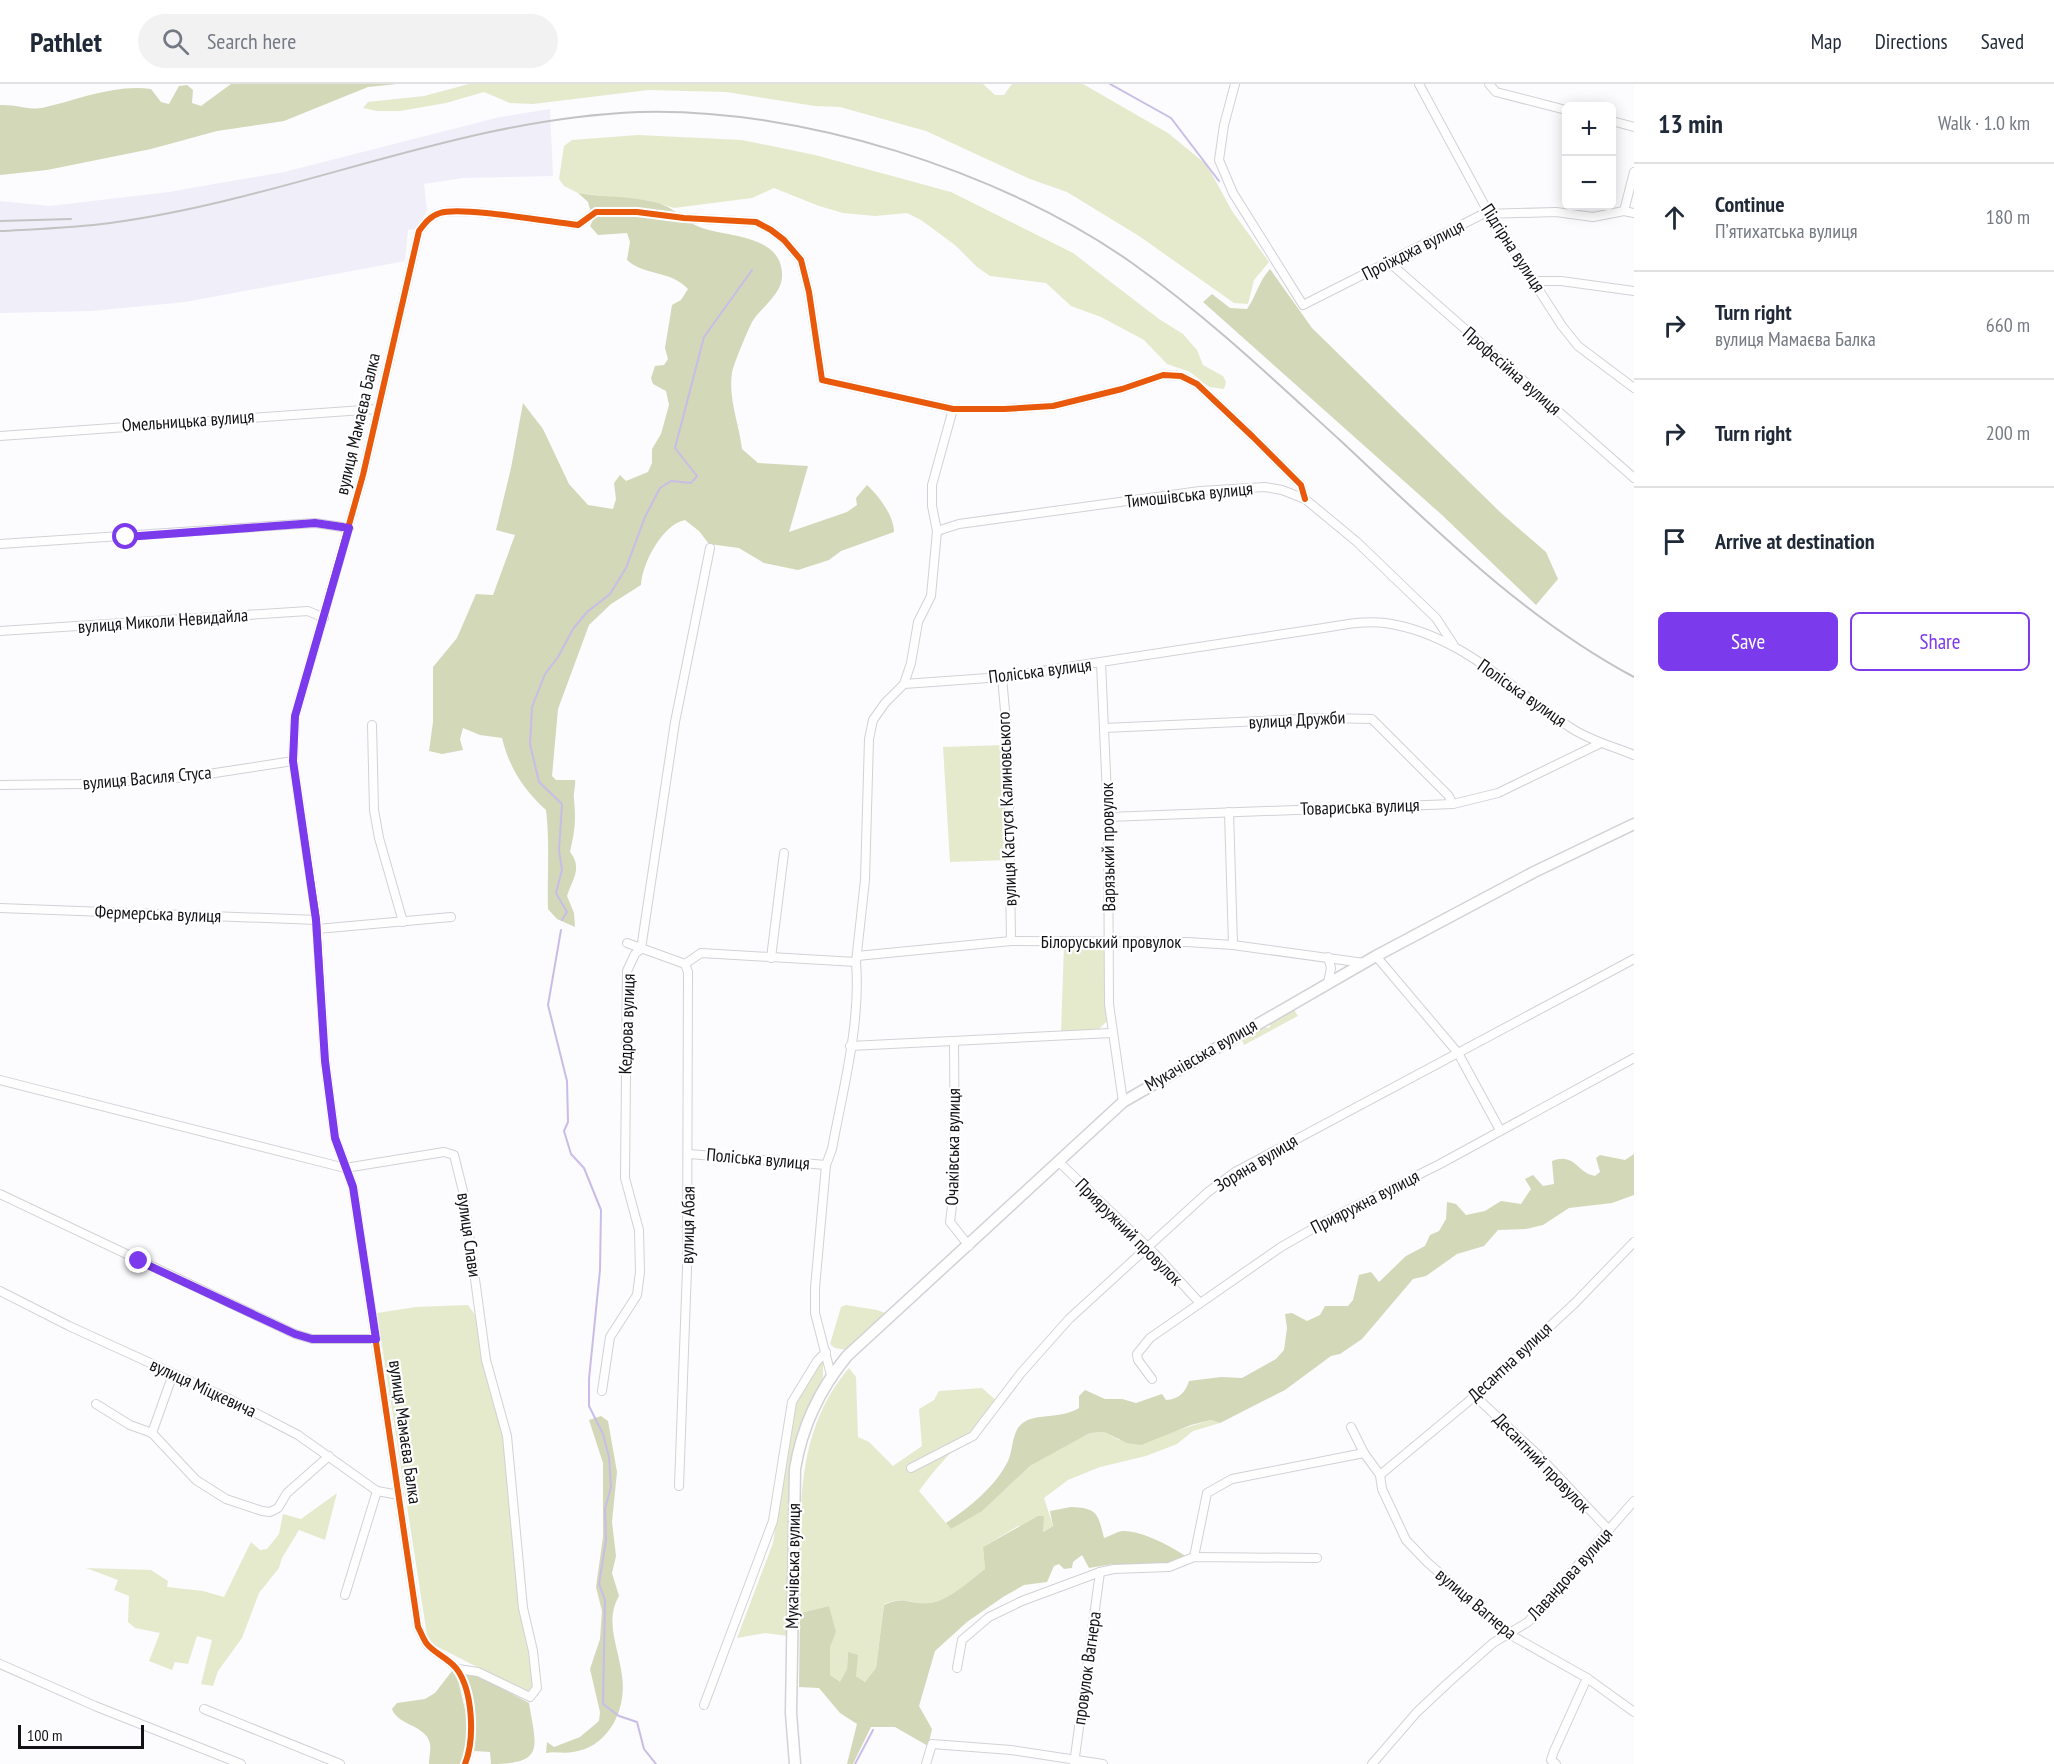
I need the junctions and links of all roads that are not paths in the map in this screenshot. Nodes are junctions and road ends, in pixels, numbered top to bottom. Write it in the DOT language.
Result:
graph roads {
  1 [pos="1234,84"];
  2 [pos="1419,84"];
  3 [pos="1489,84"];
  4 [pos="1562,109"];
  5 [pos="1616,122"];
  6 [pos="1634,127"];
  7 [pos="1634,172"];
  8 [pos="1624,211"];
  9 [pos="1491,213"];
  10 [pos="1634,213"];
  11 [pos="1390,263"];
  12 [pos="1535,281"];
  13 [pos="1634,291"];
  14 [pos="1634,388"];
  15 [pos="377,409"];
  16 [pos="953,409"];
  17 [pos="0,435"];
  18 [pos="1634,478"];
  19 [pos="1305,499"];
  20 [pos="349,528"];
  21 [pos="937,531"];
  22 [pos="0,544"];
  23 [pos="710,548"];
  24 [pos="324,618"];
  25 [pos="0,631"];
  26 [pos="1453,644"];
  27 [pos="1101,663"];
  28 [pos="1002,677"];
  29 [pos="904,684"];
  30 [pos="372,725"];
  31 [pos="1104,728"];
  32 [pos="1599,744"];
  33 [pos="1634,755"];
  34 [pos="293,761"];
  35 [pos="0,785"];
  36 [pos="1454,804"];
  37 [pos="1229,812"];
  38 [pos="1108,817"];
  39 [pos="1634,824"];
  40 [pos="784,854"];
  41 [pos="0,908"];
  42 [pos="451,917"];
  43 [pos="403,921"];
  44 [pos="317,924"];
  45 [pos="1011,941"];
  46 [pos="627,943"];
  47 [pos="1110,943"];
  48 [pos="1233,945"];
  49 [pos="641,950"];
  50 [pos="1376,956"];
  51 [pos="1328,957"];
  52 [pos="771,958"];
  53 [pos="857,959"];
  54 [pos="1634,959"];
  55 [pos="1364,963"];
  56 [pos="686,964"];
  57 [pos="1328,983"];
  58 [pos="1111,1034"];
  59 [pos="954,1041"];
  60 [pos="850,1047"];
  61 [pos="1458,1053"];
  62 [pos="1634,1058"];
  63 [pos="0,1080"];
  64 [pos="1123,1101"];
  65 [pos="1500,1130"];
  66 [pos="689,1154"];
  67 [pos="1059,1162"];
  68 [pos="826,1166"];
  69 [pos="345,1168"];
  70 [pos="0,1194"];
  71 [pos="1634,1242"];
  72 [pos="969,1246"];
  73 [pos="1148,1248"];
  74 [pos="0,1291"];
  75 [pos="1199,1302"];
  76 [pos="376,1339"];
  77 [pos="826,1352"];
  78 [pos="173,1374"];
  79 [pos="831,1375"];
  80 [pos="1152,1379"];
  81 [pos="602,1391"];
  82 [pos="1475,1396"];
  83 [pos="96,1404"];
  84 [pos="1351,1427"];
  85 [pos="152,1433"];
  86 [pos="1364,1453"];
  87 [pos="329,1456"];
  88 [pos="911,1468"];
  89 [pos="1380,1476"];
  90 [pos="680,1486"];
  91 [pos="377,1491"];
  92 [pos="399,1495"];
  93 [pos="1634,1501"];
  94 [pos="1609,1530"];
  95 [pos="1194,1557"];
  96 [pos="1317,1558"];
  97 [pos="1100,1572"];
  98 [pos="345,1595"];
  99 [pos="1509,1634"];
  100 [pos="0,1664"];
  101 [pos="957,1668"];
  102 [pos="458,1669"];
  103 [pos="1587,1678"];
  104 [pos="704,1705"];
  105 [pos="204,1709"];
  106 [pos="1634,1712"];
  107 [pos="1074,1761"];
  108 [pos="241,1764"];
  109 [pos="340,1764"];
  110 [pos="465,1764"];
  111 [pos="795,1764"];
  112 [pos="926,1764"];
  113 [pos="1104,1764"];
  114 [pos="1372,1764"];
  115 [pos="1556,1764"];
  1 -- 11 [label="street, Проїжджа вулиця"];
  2 -- 9 [label="street, Підгірна вулиця"];
  3 -- 4 [label="street"];
  5 -- 6 [label="street"];
  7 -- 8 [label="street"];
  8 -- 9 [label="street, Проїжджа вулиця"];
  8 -- 10 [label="street, Проїжджа вулиця"];
  9 -- 11 [label="street, Проїжджа вулиця"];
  9 -- 12 [label="street, Підгірна вулиця"];
  11 -- 18 [label="street, Професійна вулиця"];
  12 -- 13 [label="street"];
  12 -- 14 [label="street, Підгірна вулиця"];
  15 -- 16 [label="street, вулиця Мамаєва Балка"];
  15 -- 17 [label="street, Омельницька вулиця"];
  15 -- 20 [label="street, вулиця Мамаєва Балка"];
  16 -- 19 [label="street"];
  16 -- 21 [label="street"];
  19 -- 21 [label="street, Тимошівська вулиця"];
  19 -- 26 [label="street, Тимошівська вулиця"];
  20 -- 22 [label="street"];
  20 -- 24 [label="street, вулиця Мамаєва Балка"];
  21 -- 29 [label="street"];
  23 -- 49 [label="street, Кедрова вулиця"];
  24 -- 25 [label="street, вулиця Миколи Невидайла"];
  24 -- 34 [label="street, вулиця Мамаєва Балка"];
  26 -- 27 [label="street, Поліська вулиця"];
  26 -- 32 [label="street, Поліська вулиця"];
  27 -- 28 [label="street, Поліська вулиця"];
  27 -- 31 [label="street, Варязький провулок"];
  28 -- 29 [label="street, Поліська вулиця"];
  28 -- 45 [label="street, вулиця Кастуся Калиновського"];
  29 -- 53 [label="street, Поліська вулиця"];
  30 -- 43 [label="street"];
  31 -- 36 [label="street, вулиця Дружби"];
  31 -- 38 [label="street, Варязький провулок"];
  32 -- 33 [label="street, Поліська вулиця"];
  32 -- 36 [label="street, Товариська вулиця"];
  34 -- 35 [label="street, вулиця Василя Стуса"];
  34 -- 44 [label="street, вулиця Мамаєва Балка"];
  36 -- 37 [label="street, Товариська вулиця"];
  37 -- 38 [label="street, Товариська вулиця"];
  37 -- 48 [label="street"];
  38 -- 47 [label="street, Варязький провулок"];
  39 -- 50 [label="street, Мукачівська вулиця"];
  40 -- 52 [label="street"];
  41 -- 44 [label="street, Фермерська вулиця"];
  42 -- 43 [label="street, Фермерська вулиця"];
  43 -- 44 [label="street, Фермерська вулиця"];
  44 -- 69 [label="street, вулиця Мамаєва Балка"];
  45 -- 47 [label="street, Білоруський провулок"];
  45 -- 53 [label="street, Білоруський провулок"];
  46 -- 49 [label="street"];
  47 -- 48 [label="street, Білоруський провулок"];
  47 -- 58 [label="street, Варязький провулок"];
  48 -- 51 [label="street, Білоруський провулок"];
  49 -- 56 [label="street"];
  49 -- 81 [label="street, Кедрова вулиця"];
  50 -- 55 [label="street, Мукачівська вулиця"];
  50 -- 61 [label="street"];
  51 -- 55 [label="street, Білоруський провулок"];
  51 -- 57 [label="street"];
  52 -- 53 [label="street, Білоруський провулок"];
  52 -- 56 [label="street, Білоруський провулок"];
  53 -- 60 [label="street, Поліська вулиця"];
  54 -- 61 [label="street, Зоряна вулиця"];
  55 -- 57 [label="street, Мукачівська вулиця"];
  56 -- 66 [label="street, вулиця Абая"];
  57 -- 64 [label="street, Мукачівська вулиця"];
  58 -- 59 [label="street"];
  58 -- 64 [label="street, Варязький провулок"];
  59 -- 60 [label="street"];
  59 -- 72 [label="street, Очаківська вулиця"];
  60 -- 68 [label="street, Поліська вулиця"];
  61 -- 65 [label="street"];
  61 -- 73 [label="street, Зоряна вулиця"];
  62 -- 65 [label="street, Прияружна вулиця"];
  63 -- 69 [label="street, вулиця Слави"];
  64 -- 67 [label="street, Мукачівська вулиця"];
  65 -- 75 [label="street, Прияружна вулиця"];
  66 -- 68 [label="street, Поліська вулиця"];
  66 -- 90 [label="street, вулиця Абая"];
  67 -- 72 [label="street, Мукачівська вулиця"];
  67 -- 73 [label="street, Прияружний провулок"];
  68 -- 77 [label="street, Поліська вулиця"];
  69 -- 76 [label="street, вулиця Мамаєва Балка"];
  69 -- 102 [label="street, вулиця Слави"];
  70 -- 76 [label="street"];
  71 -- 82 [label="street, Десантна вулиця"];
  72 -- 79 [label="street, Мукачівська вулиця"];
  73 -- 75 [label="street, Прияружний провулок"];
  73 -- 88 [label="street, Зоряна вулиця"];
  74 -- 78 [label="street, вулиця Міцкевича"];
  75 -- 80 [label="street, Прияружна вулиця"];
  76 -- 92 [label="street, вулиця Мамаєва Балка"];
  77 -- 79 [label="street"];
  77 -- 104 [label="street, Мукачівська вулиця"];
  78 -- 85 [label="street"];
  78 -- 87 [label="street, вулиця Міцкевича"];
  79 -- 111 [label="street, Мукачівська вулиця"];
  82 -- 89 [label="street, Десантна вулиця"];
  82 -- 94 [label="street, Десантний провулок"];
  83 -- 85 [label="street"];
  84 -- 86 [label="street, вулиця Вагнера"];
  85 -- 87 [label="street"];
  86 -- 89 [label="street, вулиця Вагнера"];
  86 -- 95 [label="street"];
  87 -- 91 [label="street, вулиця Міцкевича"];
  89 -- 99 [label="street, вулиця Вагнера"];
  91 -- 92 [label="street, вулиця Міцкевича"];
  91 -- 98 [label="street"];
  92 -- 102 [label="street, вулиця Мамаєва Балка"];
  93 -- 94 [label="street, Лавандова вулиця"];
  94 -- 99 [label="street, Лавандова вулиця"];
  95 -- 96 [label="street"];
  95 -- 97 [label="street"];
  97 -- 101 [label="street"];
  97 -- 107 [label="street, провулок Вагнера"];
  99 -- 103 [label="street, вулиця Вагнера"];
  99 -- 114 [label="street, Лавандова вулиця"];
  100 -- 108 [label="street"];
  102 -- 110 [label="street"];
  103 -- 106 [label="street, вулиця Вагнера"];
  103 -- 115 [label="street"];
  105 -- 109 [label="street"];
  107 -- 112 [label="street"];
  107 -- 113 [label="street"];
}
